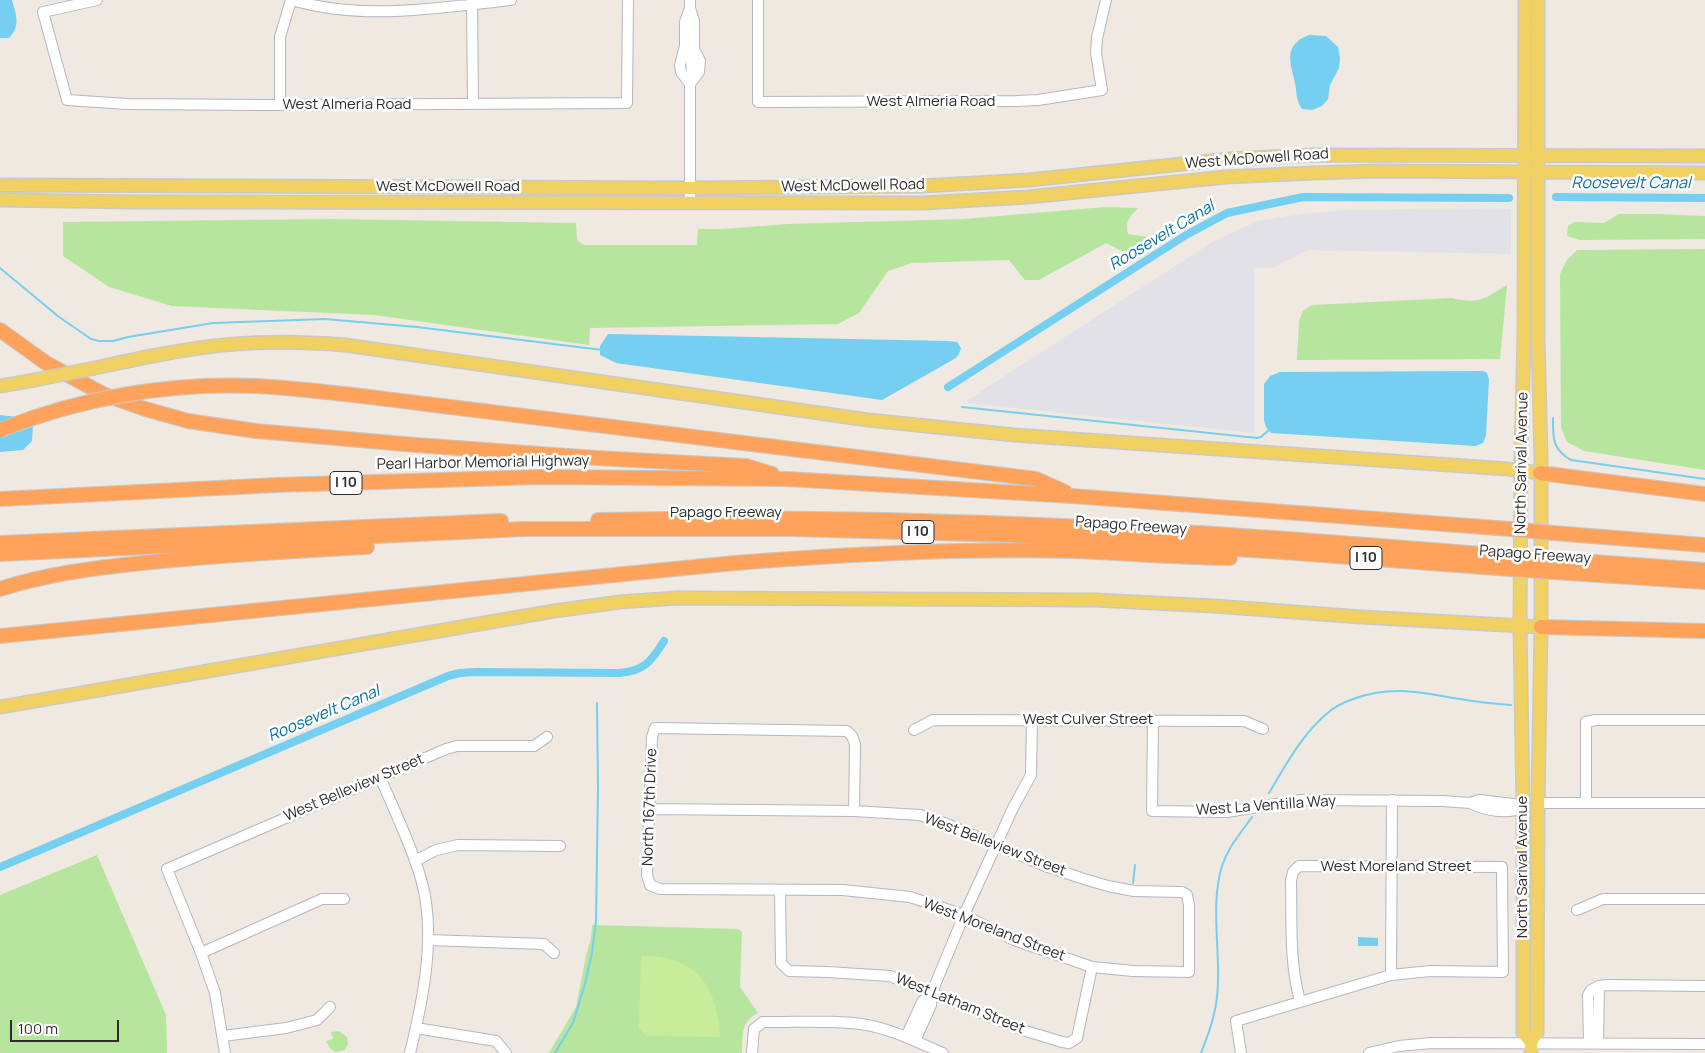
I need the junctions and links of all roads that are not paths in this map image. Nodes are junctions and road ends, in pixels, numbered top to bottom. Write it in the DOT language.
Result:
graph roads {
  1 [pos="97,0"];
  2 [pos="291,0"];
  3 [pos="511,0"];
  4 [pos="628,0"];
  5 [pos="758,0"];
  6 [pos="1106,0"];
  7 [pos="1524,0"];
  8 [pos="1538,0"];
  9 [pos="472,2"];
  10 [pos="690,4"];
  11 [pos="473,104"];
  12 [pos="280,105"];
  13 [pos="1524,155"];
  14 [pos="1538,155"];
  15 [pos="1705,156"];
  16 [pos="1524,172"];
  17 [pos="1538,172"];
  18 [pos="1705,173"];
  19 [pos="0,185"];
  20 [pos="690,188"];
  21 [pos="0,200"];
  22 [pos="690,203"];
  23 [pos="0,330"];
  24 [pos="0,386"];
  25 [pos="0,430"];
  26 [pos="1521,470"];
  27 [pos="1540,473"];
  28 [pos="787,478"];
  29 [pos="1705,494"];
  30 [pos="1072,496"];
  31 [pos="0,499"];
  32 [pos="554,529"];
  33 [pos="0,543"];
  34 [pos="1705,545"];
  35 [pos="1282,552"];
  36 [pos="0,554"];
  37 [pos="1510,563"];
  38 [pos="1553,566"];
  39 [pos="1705,570"];
  40 [pos="1705,582"];
  41 [pos="0,588"];
  42 [pos="1520,626"];
  43 [pos="1541,626"];
  44 [pos="1705,631"];
  45 [pos="0,636"];
  46 [pos="0,707"];
  47 [pos="1032,720"];
  48 [pos="1152,720"];
  49 [pos="1705,720"];
  50 [pos="1262,729"];
  51 [pos="914,730"];
  52 [pos="547,737"];
  53 [pos="1522,760"];
  54 [pos="380,777"];
  55 [pos="1392,800"];
  56 [pos="1538,803"];
  57 [pos="1586,803"];
  58 [pos="1705,803"];
  59 [pos="1523,808"];
  60 [pos="650,809"];
  61 [pos="854,811"];
  62 [pos="996,845"];
  63 [pos="560,846"];
  64 [pos="415,861"];
  65 [pos="1390,867"];
  66 [pos="650,885"];
  67 [pos="780,890"];
  68 [pos="1538,895"];
  69 [pos="344,899"];
  70 [pos="1705,899"];
  71 [pos="1577,910"];
  72 [pos="964,915"];
  73 [pos="428,940"];
  74 [pos="554,952"];
  75 [pos="201,954"];
  76 [pos="1092,967"];
  77 [pos="1190,972"];
  78 [pos="1391,975"];
  79 [pos="1705,986"];
  80 [pos="932,992"];
  81 [pos="1300,1001"];
  82 [pos="330,1006"];
  83 [pos="416,1028"];
  84 [pos="223,1036"];
  85 [pos="911,1039"];
  86 [pos="1594,1043"];
  87 [pos="1705,1044"];
  88 [pos="1531,1048"];
  89 [pos="225,1053"];
  90 [pos="410,1053"];
  91 [pos="506,1053"];
  92 [pos="752,1053"];
  93 [pos="943,1053"];
  94 [pos="1241,1053"];
  95 [pos="1369,1053"];
  1 -- 12 [label="street, West Almeria Road"];
  2 -- 9 [label="street"];
  2 -- 12 [label="street"];
  3 -- 9 [label="street"];
  4 -- 11 [label="street, West Almeria Road"];
  5 -- 6 [label="street, West Almeria Road"];
  7 -- 13 [label="main road, North Sarival Avenue"];
  8 -- 14 [label="main road, North Sarival Avenue"];
  9 -- 11 [label="street"];
  10 -- 20 [label="street"];
  11 -- 12 [label="street, West Almeria Road"];
  13 -- 14 [label="main road, West McDowell Road"];
  13 -- 16 [label="main road, North Sarival Avenue"];
  13 -- 20 [label="main road, West McDowell Road"];
  14 -- 15 [label="main road, West McDowell Road"];
  14 -- 17 [label="main road, North Sarival Avenue"];
  16 -- 17 [label="main road, West McDowell Road"];
  16 -- 22 [label="main road, West McDowell Road"];
  16 -- 26 [label="main road, North Sarival Avenue"];
  17 -- 18 [label="main road, West McDowell Road"];
  17 -- 27 [label="main road, North Sarival Avenue"];
  19 -- 20 [label="main road, West McDowell Road"];
  20 -- 22 [label="street"];
  21 -- 22 [label="main road, West McDowell Road"];
  23 -- 28 [label="highway"];
  24 -- 26 [label="main road, bridge"];
  25 -- 30 [label="highway, bridge"];
  26 -- 27 [label="main road"];
  26 -- 42 [label="main road, North Sarival Avenue"];
  27 -- 29 [label="highway"];
  27 -- 43 [label="main road, North Sarival Avenue"];
  28 -- 30 [label="highway, Papago Freeway / I 10"];
  28 -- 31 [label="highway, Pearl Harbor Memorial Highway / I 10"];
  30 -- 34 [label="highway, Papago Freeway / I 10, bridge"];
  32 -- 35 [label="highway, Papago Freeway / I 10"];
  32 -- 36 [label="highway, I 10"];
  32 -- 41 [label="highway"];
  33 -- 37 [label="highway"];
  35 -- 37 [label="highway, Papago Freeway / I 10"];
  35 -- 45 [label="highway"];
  37 -- 38 [label="highway, Papago Freeway / I 10, bridge"];
  38 -- 39 [label="highway"];
  38 -- 40 [label="highway, Papago Freeway / I 10"];
  42 -- 43 [label="main road"];
  42 -- 46 [label="main road"];
  42 -- 53 [label="main road, North Sarival Avenue"];
  43 -- 44 [label="highway"];
  43 -- 56 [label="main road, North Sarival Avenue"];
  47 -- 48 [label="street, West Culver Street"];
  47 -- 51 [label="street, West Culver Street"];
  47 -- 62 [label="street"];
  48 -- 50 [label="street, West Culver Street"];
  48 -- 55 [label="street, West La Ventilla Way"];
  49 -- 57 [label="street"];
  52 -- 54 [label="street, West Belleview Street"];
  53 -- 56 [label="main road"];
  53 -- 59 [label="main road, North Sarival Avenue"];
  54 -- 64 [label="street"];
  54 -- 75 [label="street, West Belleview Street"];
  55 -- 59 [label="street, West La Ventilla Way"];
  55 -- 65 [label="street"];
  56 -- 57 [label="street"];
  56 -- 68 [label="main road, North Sarival Avenue"];
  57 -- 58 [label="street"];
  59 -- 68 [label="main road"];
  59 -- 88 [label="main road, North Sarival Avenue"];
  60 -- 61 [label="street, West Belleview Street"];
  60 -- 61 [label="street, North 167th Drive"];
  60 -- 66 [label="street, North 167th Drive"];
  61 -- 62 [label="street, West Belleview Street"];
  62 -- 72 [label="street"];
  62 -- 77 [label="street, West Belleview Street"];
  63 -- 64 [label="street"];
  64 -- 73 [label="street"];
  65 -- 78 [label="street"];
  65 -- 78 [label="street, West Moreland Street"];
  65 -- 81 [label="street, West Moreland Street"];
  66 -- 67 [label="street, West Moreland Street"];
  67 -- 72 [label="street, West Moreland Street"];
  67 -- 80 [label="street, West Latham Street"];
  68 -- 88 [label="main road, North Sarival Avenue"];
  69 -- 75 [label="street"];
  70 -- 71 [label="street"];
  72 -- 76 [label="street, West Moreland Street"];
  72 -- 80 [label="street"];
  73 -- 74 [label="street"];
  73 -- 83 [label="street"];
  75 -- 84 [label="street"];
  76 -- 77 [label="street, West Moreland Street"];
  76 -- 80 [label="street, West Latham Street"];
  78 -- 81 [label="street"];
  79 -- 86 [label="street"];
  80 -- 85 [label="street"];
  81 -- 94 [label="street"];
  82 -- 84 [label="street"];
  83 -- 90 [label="street"];
  83 -- 91 [label="street"];
  84 -- 89 [label="street"];
  85 -- 92 [label="street"];
  85 -- 93 [label="street"];
  86 -- 87 [label="street"];
  86 -- 88 [label="street"];
  88 -- 95 [label="street"];
}
